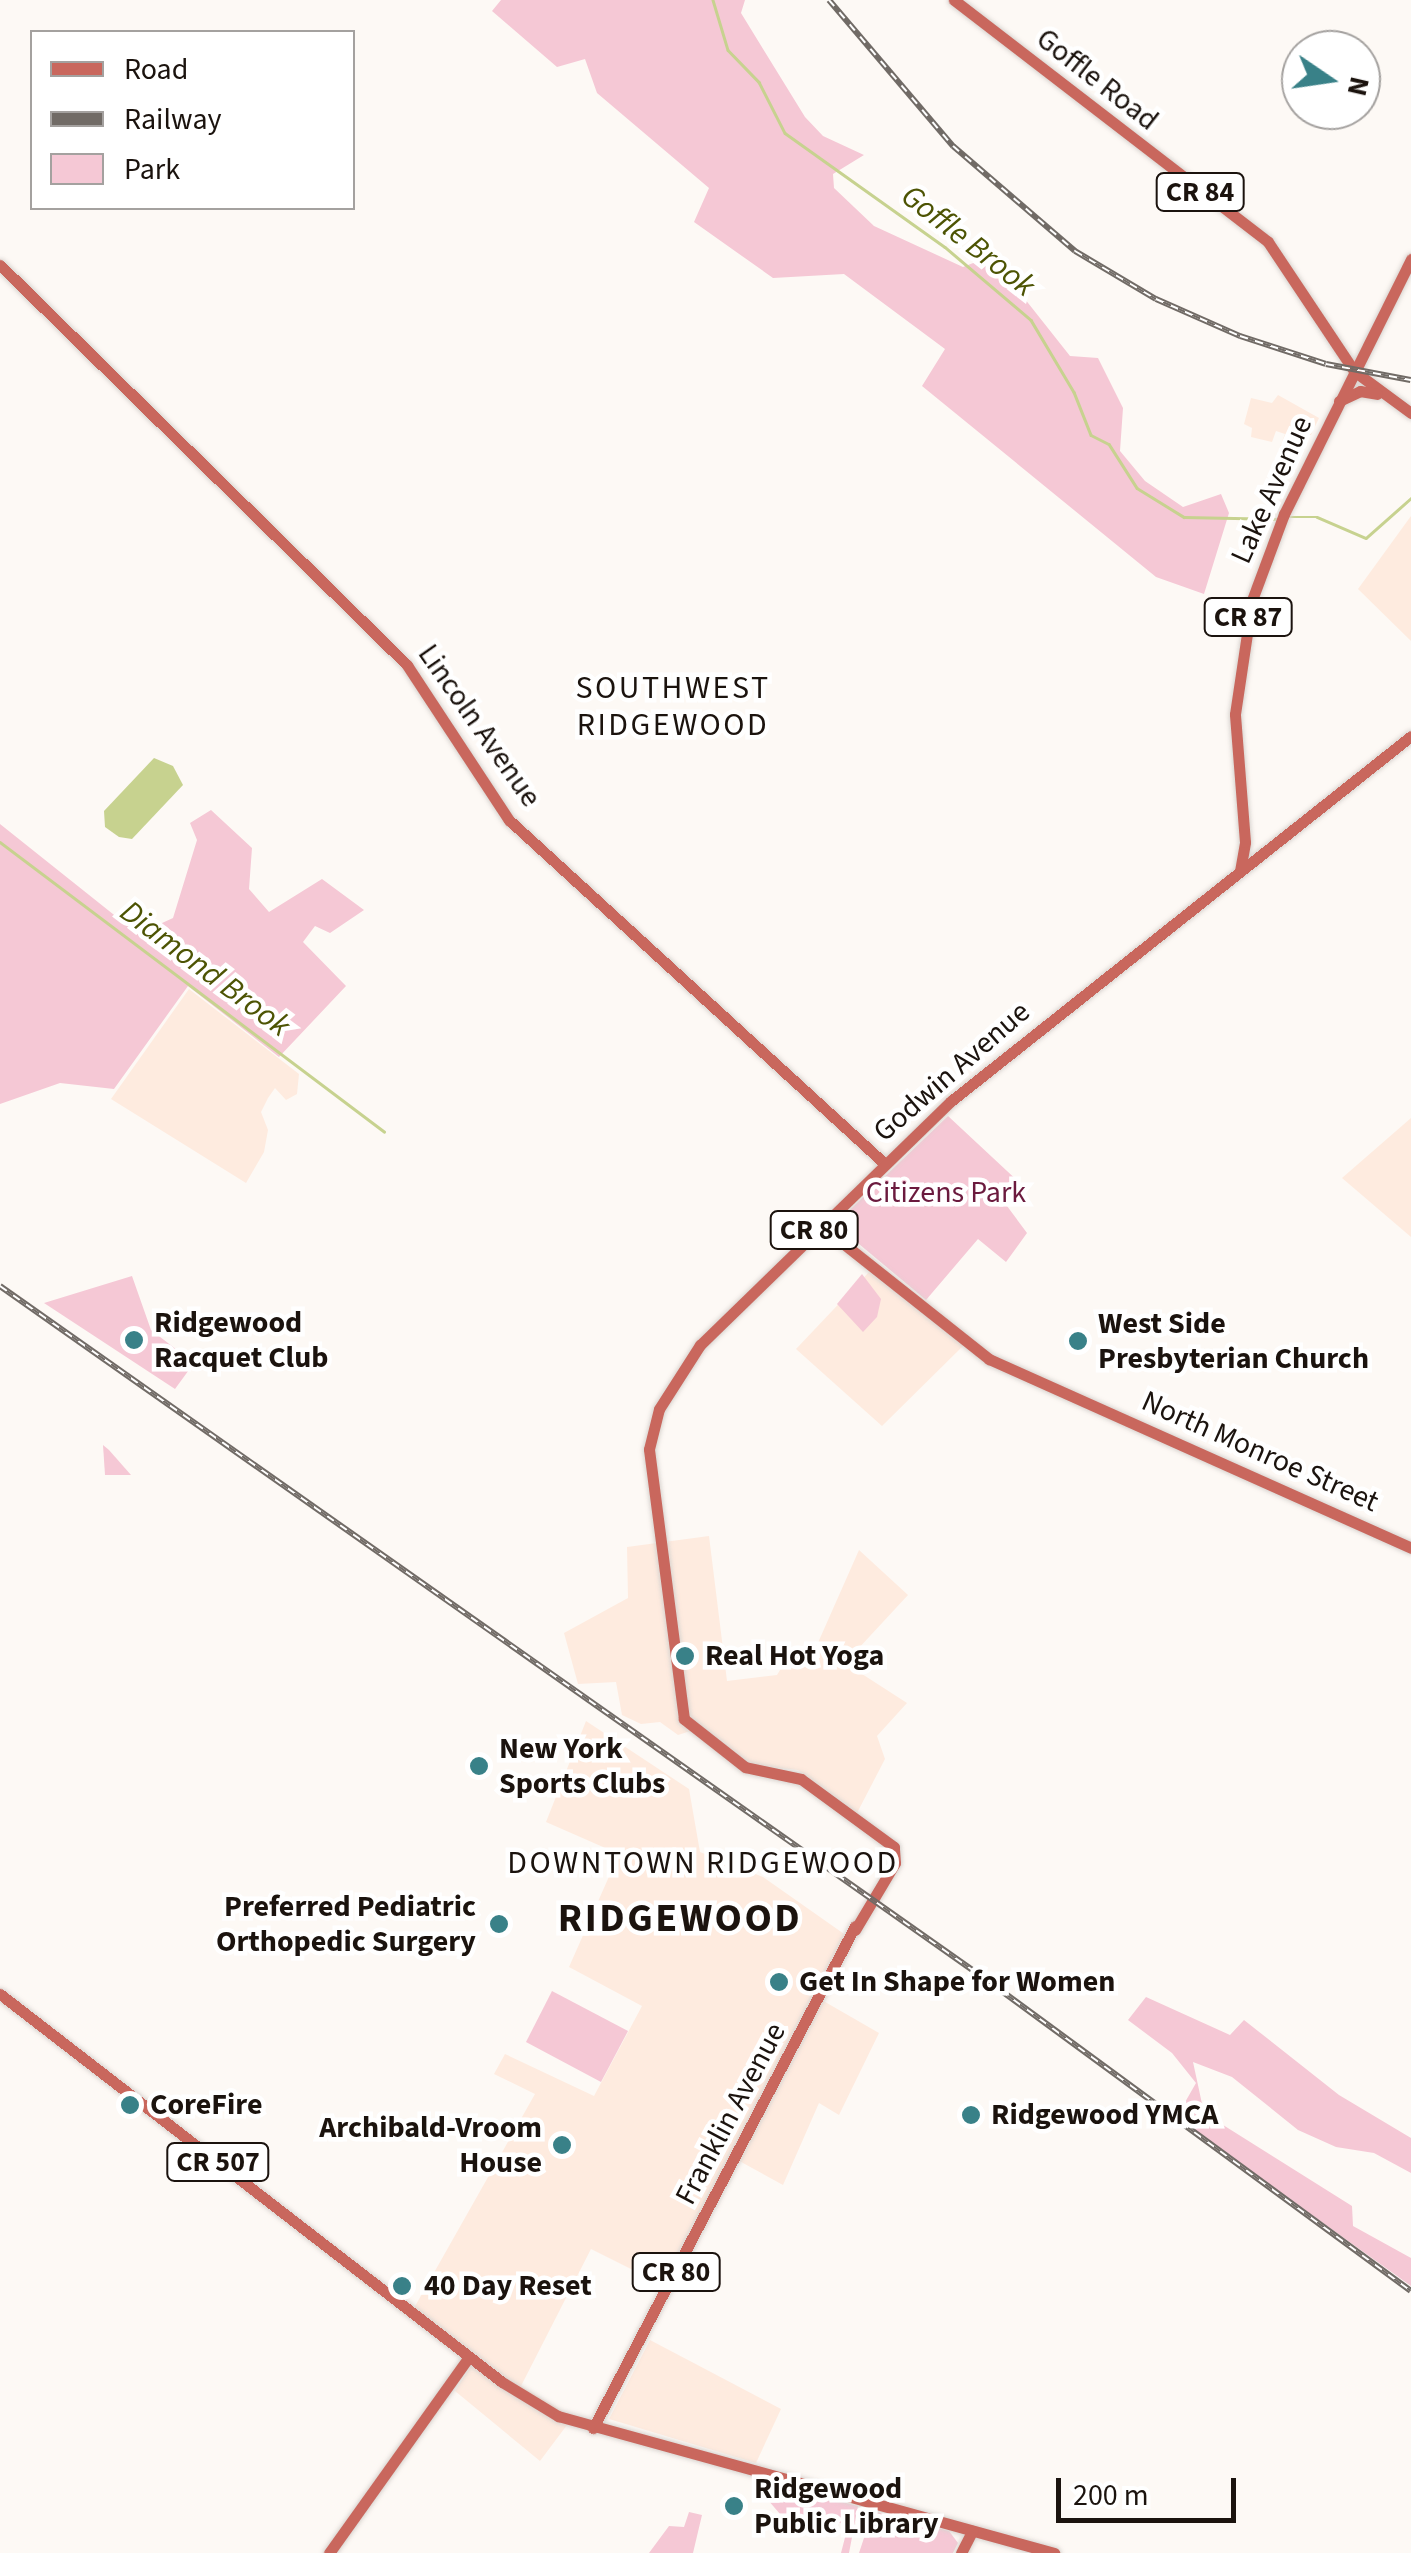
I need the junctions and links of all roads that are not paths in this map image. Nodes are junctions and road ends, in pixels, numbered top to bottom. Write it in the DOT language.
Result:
graph roads {
  1 [pos="954,0"];
  2 [pos="1411,259"];
  3 [pos="0,265"];
  4 [pos="1354,371"];
  5 [pos="1383,395"];
  6 [pos="1339,401"];
  7 [pos="1411,413"];
  8 [pos="1411,736"];
  9 [pos="1240,871"];
  10 [pos="884,1163"];
  11 [pos="820,1225"];
  12 [pos="1411,1548"];
  13 [pos="854,1930"];
  14 [pos="0,1994"];
  15 [pos="469,2357"];
  16 [pos="593,2428"];
  17 [pos="972,2531"];
  18 [pos="329,2553"];
  19 [pos="961,2553"];
  20 [pos="1054,2553"];
  1 -- 4 [label="main road, Goffle Road / CR 84"];
  2 -- 4 [label="main road, CR 87"];
  3 -- 10 [label="main road, Lincoln Avenue"];
  4 -- 5 [label="main road, Goffle Road / CR 84"];
  4 -- 6 [label="main road, Lake Avenue / CR 87"];
  5 -- 6 [label="main road"];
  5 -- 7 [label="main road, Goffle Road / CR 84"];
  6 -- 9 [label="main road, Lake Avenue / CR 87"];
  8 -- 9 [label="main road, Godwin Avenue / CR 80"];
  9 -- 10 [label="main road, Godwin Avenue / CR 80"];
  10 -- 11 [label="main road, Godwin Avenue / CR 80"];
  11 -- 12 [label="main road, North Monroe Street"];
  11 -- 13 [label="main road, Godwin Avenue / CR 80"];
  13 -- 16 [label="main road, Franklin Avenue / CR 80"];
  14 -- 15 [label="main road, CR 507"];
  15 -- 16 [label="main road, CR 507"];
  15 -- 18 [label="main road"];
  16 -- 17 [label="main road, CR 507"];
  17 -- 19 [label="main road"];
  17 -- 20 [label="main road, CR 507"];
}
